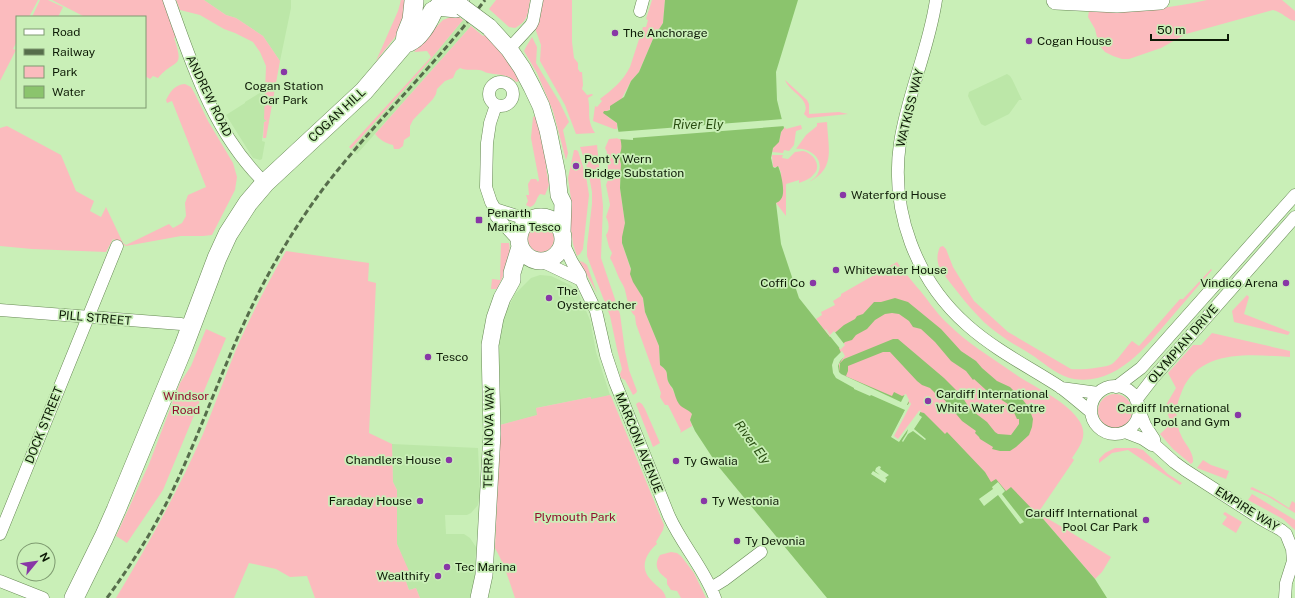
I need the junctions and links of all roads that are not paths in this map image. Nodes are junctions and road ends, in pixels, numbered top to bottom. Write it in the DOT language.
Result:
graph roads {
  1 [pos="169,0"];
  2 [pos="537,0"];
  3 [pos="936,0"];
  4 [pos="1056,0"];
  5 [pos="414,1"];
  6 [pos="1154,1"];
  7 [pos="461,4"];
  8 [pos="437,6"];
  9 [pos="405,43"];
  10 [pos="509,49"];
  11 [pos="496,105"];
  12 [pos="265,183"];
  13 [pos="559,195"];
  14 [pos="1295,195"];
  15 [pos="495,209"];
  16 [pos="536,217"];
  17 [pos="1295,217"];
  18 [pos="562,237"];
  19 [pos="519,243"];
  20 [pos="116,246"];
  21 [pos="539,261"];
  22 [pos="512,280"];
  23 [pos="581,280"];
  24 [pos="0,310"];
  25 [pos="88,317"];
  26 [pos="190,327"];
  27 [pos="1116,386"];
  28 [pos="1060,388"];
  29 [pos="1098,393"];
  30 [pos="1137,405"];
  31 [pos="1091,412"];
  32 [pos="1125,432"];
  33 [pos="1155,445"];
  34 [pos="0,534"];
  35 [pos="761,552"];
  36 [pos="1294,556"];
  37 [pos="0,581"];
  38 [pos="713,593"];
  39 [pos="43,598"];
  40 [pos="74,598"];
  41 [pos="479,598"];
  42 [pos="1284,598"];
  1 -- 12 [label="street, ANDREW ROAD"];
  2 -- 10 [label="street"];
  3 -- 28 [label="street, WATKISS WAY"];
  4 -- 6 [label="main road"];
  5 -- 8 [label="main road, COGAN HILL"];
  5 -- 9 [label="main road, COGAN HILL"];
  7 -- 8 [label="street"];
  7 -- 10 [label="street, bridge"];
  8 -- 9 [label="main road, COGAN HILL"];
  9 -- 12 [label="main road, COGAN HILL"];
  10 -- 13 [label="street"];
  11 -- 15 [label="street"];
  12 -- 26 [label="main road"];
  13 -- 16 [label="street"];
  13 -- 18 [label="street"];
  14 -- 27 [label="street, OLYMPIAN DRIVE"];
  15 -- 16 [label="street"];
  15 -- 19 [label="street"];
  16 -- 18 [label="street"];
  16 -- 19 [label="street"];
  17 -- 30 [label="street, OLYMPIAN DRIVE"];
  18 -- 21 [label="street"];
  18 -- 23 [label="street, MARCONI AVENUE"];
  19 -- 21 [label="street"];
  19 -- 22 [label="street, TERRA NOVA WAY"];
  20 -- 25 [label="street, DOCK STREET"];
  21 -- 22 [label="street, TERRA NOVA WAY"];
  21 -- 23 [label="street"];
  22 -- 41 [label="street, TERRA NOVA WAY"];
  23 -- 38 [label="street, MARCONI AVENUE"];
  24 -- 25 [label="street, PILL STREET"];
  25 -- 26 [label="street, PILL STREET"];
  25 -- 34 [label="street, DOCK STREET"];
  26 -- 40 [label="main road"];
  27 -- 29 [label="street"];
  27 -- 30 [label="street"];
  28 -- 29 [label="street, WATKISS WAY"];
  28 -- 31 [label="street, WATKISS WAY"];
  29 -- 31 [label="street"];
  30 -- 32 [label="street"];
  30 -- 33 [label="street, EMPIRE WAY"];
  31 -- 32 [label="street"];
  32 -- 33 [label="street, EMPIRE WAY"];
  33 -- 36 [label="street, EMPIRE WAY"];
  35 -- 38 [label="street"];
  36 -- 42 [label="street, EMPIRE WAY"];
  37 -- 39 [label="street"];
}
